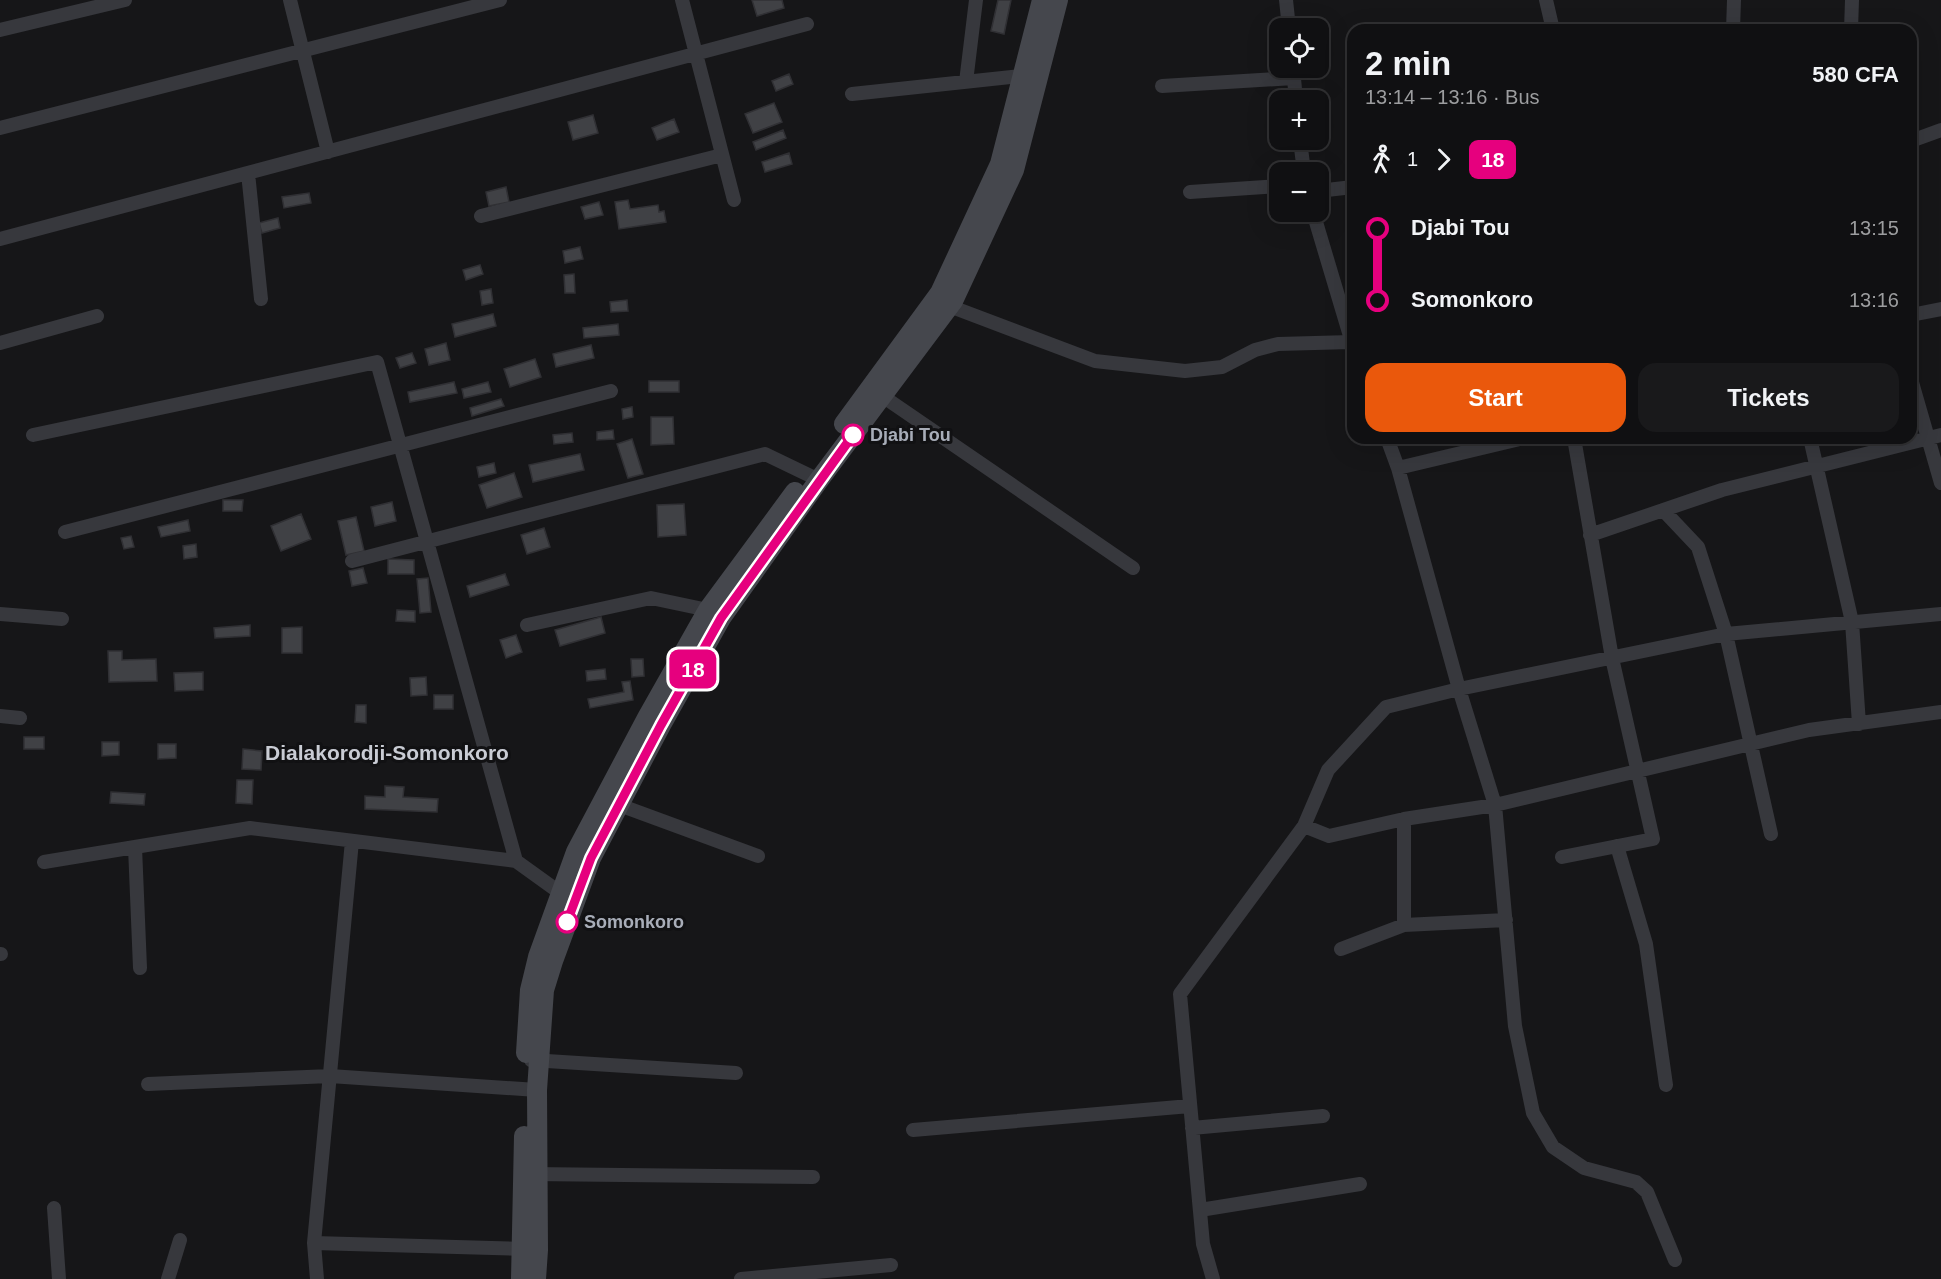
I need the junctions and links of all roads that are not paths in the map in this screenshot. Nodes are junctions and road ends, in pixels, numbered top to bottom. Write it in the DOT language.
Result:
graph roads {
  1 [pos="125,0"];
  2 [pos="290,0"];
  3 [pos="500,0"];
  4 [pos="682,0"];
  5 [pos="976,0"];
  6 [pos="1286,0"];
  7 [pos="1546,0"];
  8 [pos="1734,0"];
  9 [pos="1852,0"];
  10 [pos="1056,2"];
  11 [pos="1288,18"];
  12 [pos="807,24"];
  13 [pos="1552,24"];
  14 [pos="1733,24"];
  15 [pos="1851,24"];
  16 [pos="0,30"];
  17 [pos="303,51"];
  18 [pos="696,54"];
  19 [pos="1030,75"];
  20 [pos="1269,75"];
  21 [pos="966,82"];
  22 [pos="1162,86"];
  23 [pos="852,94"];
  24 [pos="0,128"];
  25 [pos="1941,130"];
  26 [pos="1917,139"];
  27 [pos="328,152"];
  28 [pos="722,155"];
  29 [pos="248,173"];
  30 [pos="1269,187"];
  31 [pos="1347,188"];
  32 [pos="1329,190"];
  33 [pos="1190,192"];
  34 [pos="734,200"];
  35 [pos="481,216"];
  36 [pos="1316,222"];
  37 [pos="0,240"];
  38 [pos="261,299"];
  39 [pos="942,303"];
  40 [pos="1941,309"];
  41 [pos="1917,314"];
  42 [pos="97,316"];
  43 [pos="1347,327"];
  44 [pos="0,343"];
  45 [pos="1347,344"];
  46 [pos="611,391"];
  47 [pos="876,392"];
  48 [pos="1917,394"];
  49 [pos="33,435"];
  50 [pos="1935,437"];
  51 [pos="1917,441"];
  52 [pos="1389,444"];
  53 [pos="1499,444"];
  54 [pos="1575,444"];
  55 [pos="1811,444"];
  56 [pos="1906,444"];
  57 [pos="401,445"];
  58 [pos="1816,466"];
  59 [pos="1398,468"];
  60 [pos="813,477"];
  61 [pos="1941,483"];
  62 [pos="1663,510"];
  63 [pos="65,532"];
  64 [pos="1590,535"];
  65 [pos="428,542"];
  66 [pos="352,561"];
  67 [pos="1133,568"];
  68 [pos="0,614"];
  69 [pos="715,614"];
  70 [pos="1941,614"];
  71 [pos="62,620"];
  72 [pos="1852,622"];
  73 [pos="526,624"];
  74 [pos="1726,634"];
  75 [pos="1611,657"];
  76 [pos="1459,689"];
  77 [pos="1941,712"];
  78 [pos="0,716"];
  79 [pos="20,718"];
  80 [pos="1859,723"];
  81 [pos="1752,744"];
  82 [pos="1638,771"];
  83 [pos="611,802"];
  84 [pos="1495,805"];
  85 [pos="1404,819"];
  86 [pos="1304,826"];
  87 [pos="1771,834"];
  88 [pos="352,841"];
  89 [pos="1617,846"];
  90 [pos="135,847"];
  91 [pos="758,856"];
  92 [pos="1562,857"];
  93 [pos="516,861"];
  94 [pos="44,862"];
  95 [pos="568,898"];
  96 [pos="1506,920"];
  97 [pos="1404,926"];
  98 [pos="1341,949"];
  99 [pos="140,968"];
  100 [pos="533,1060"];
  101 [pos="736,1073"];
  102 [pos="330,1076"];
  103 [pos="148,1084"];
  104 [pos="1665,1085"];
  105 [pos="531,1089"];
  106 [pos="1190,1106"];
  107 [pos="1323,1116"];
  108 [pos="1192,1128"];
  109 [pos="913,1130"];
  110 [pos="531,1174"];
  111 [pos="813,1177"];
  112 [pos="1360,1184"];
  113 [pos="54,1208"];
  114 [pos="1200,1210"];
  115 [pos="180,1240"];
  116 [pos="314,1243"];
  117 [pos="531,1249"];
  118 [pos="1675,1260"];
  119 [pos="891,1265"];
  120 [pos="59,1279"];
  121 [pos="168,1279"];
  122 [pos="317,1279"];
  123 [pos="521,1279"];
  124 [pos="536,1279"];
  125 [pos="741,1279"];
  126 [pos="1213,1279"];
  1 -- 16 [label="street"];
  2 -- 17 [label="street"];
  3 -- 17 [label="street"];
  4 -- 18 [label="street"];
  5 -- 21 [label="street"];
  6 -- 11 [label="street"];
  7 -- 13 [label="street"];
  8 -- 14 [label="street"];
  9 -- 15 [label="street"];
  10 -- 19 [label="main road"];
  12 -- 18 [label="street"];
  17 -- 24 [label="street"];
  17 -- 27 [label="street"];
  18 -- 27 [label="street"];
  18 -- 28 [label="street"];
  19 -- 21 [label="street"];
  19 -- 39 [label="main road"];
  20 -- 22 [label="street"];
  21 -- 23 [label="street"];
  25 -- 26 [label="street"];
  27 -- 29 [label="street"];
  28 -- 34 [label="street"];
  28 -- 35 [label="street"];
  29 -- 37 [label="street"];
  29 -- 38 [label="street"];
  30 -- 33 [label="street"];
  31 -- 32 [label="street"];
  36 -- 43 [label="street"];
  39 -- 45 [label="street"];
  39 -- 47 [label="main road"];
  40 -- 41 [label="street"];
  42 -- 44 [label="street"];
  46 -- 57 [label="street"];
  47 -- 60 [label="main road"];
  47 -- 67 [label="street"];
  48 -- 50 [label="street"];
  49 -- 57 [label="street"];
  50 -- 51 [label="street"];
  50 -- 61 [label="street"];
  52 -- 59 [label="street"];
  53 -- 59 [label="street"];
  54 -- 64 [label="street"];
  55 -- 58 [label="street"];
  56 -- 58 [label="street"];
  57 -- 63 [label="street"];
  57 -- 65 [label="street"];
  58 -- 62 [label="street"];
  58 -- 72 [label="street"];
  59 -- 76 [label="street"];
  60 -- 65 [label="street"];
  60 -- 69 [label="main road"];
  62 -- 64 [label="street"];
  62 -- 74 [label="street"];
  64 -- 75 [label="street"];
  65 -- 66 [label="street"];
  65 -- 93 [label="street"];
  68 -- 71 [label="street"];
  69 -- 73 [label="street"];
  69 -- 83 [label="main road"];
  70 -- 72 [label="street"];
  72 -- 74 [label="street"];
  72 -- 80 [label="street"];
  74 -- 75 [label="street"];
  74 -- 81 [label="street"];
  75 -- 76 [label="street"];
  75 -- 82 [label="street"];
  76 -- 84 [label="street"];
  76 -- 86 [label="street"];
  77 -- 80 [label="street"];
  78 -- 79 [label="street"];
  80 -- 81 [label="street"];
  81 -- 82 [label="street"];
  81 -- 87 [label="street"];
  82 -- 84 [label="street"];
  82 -- 89 [label="street"];
  83 -- 91 [label="street"];
  83 -- 95 [label="main road"];
  84 -- 85 [label="street"];
  84 -- 96 [label="street"];
  85 -- 86 [label="street"];
  85 -- 97 [label="street"];
  86 -- 106 [label="street"];
  88 -- 90 [label="street"];
  88 -- 93 [label="street"];
  88 -- 102 [label="street"];
  89 -- 92 [label="street"];
  89 -- 104 [label="street"];
  90 -- 94 [label="street"];
  90 -- 99 [label="street"];
  93 -- 95 [label="street"];
  95 -- 100 [label="main road"];
  96 -- 97 [label="street"];
  96 -- 118 [label="street"];
  97 -- 98 [label="street"];
  100 -- 101 [label="street"];
  100 -- 105 [label="main road"];
  102 -- 103 [label="street"];
  102 -- 105 [label="street"];
  102 -- 116 [label="street"];
  105 -- 110 [label="main road"];
  106 -- 108 [label="street"];
  106 -- 109 [label="street"];
  107 -- 108 [label="street"];
  108 -- 114 [label="street"];
  110 -- 111 [label="street"];
  110 -- 117 [label="main road"];
  112 -- 114 [label="street"];
  113 -- 120 [label="street"];
  114 -- 126 [label="street"];
  115 -- 121 [label="street"];
  116 -- 117 [label="street"];
  116 -- 122 [label="street"];
  117 -- 123 [label="main road"];
  117 -- 124 [label="main road"];
  119 -- 125 [label="street"];
}
